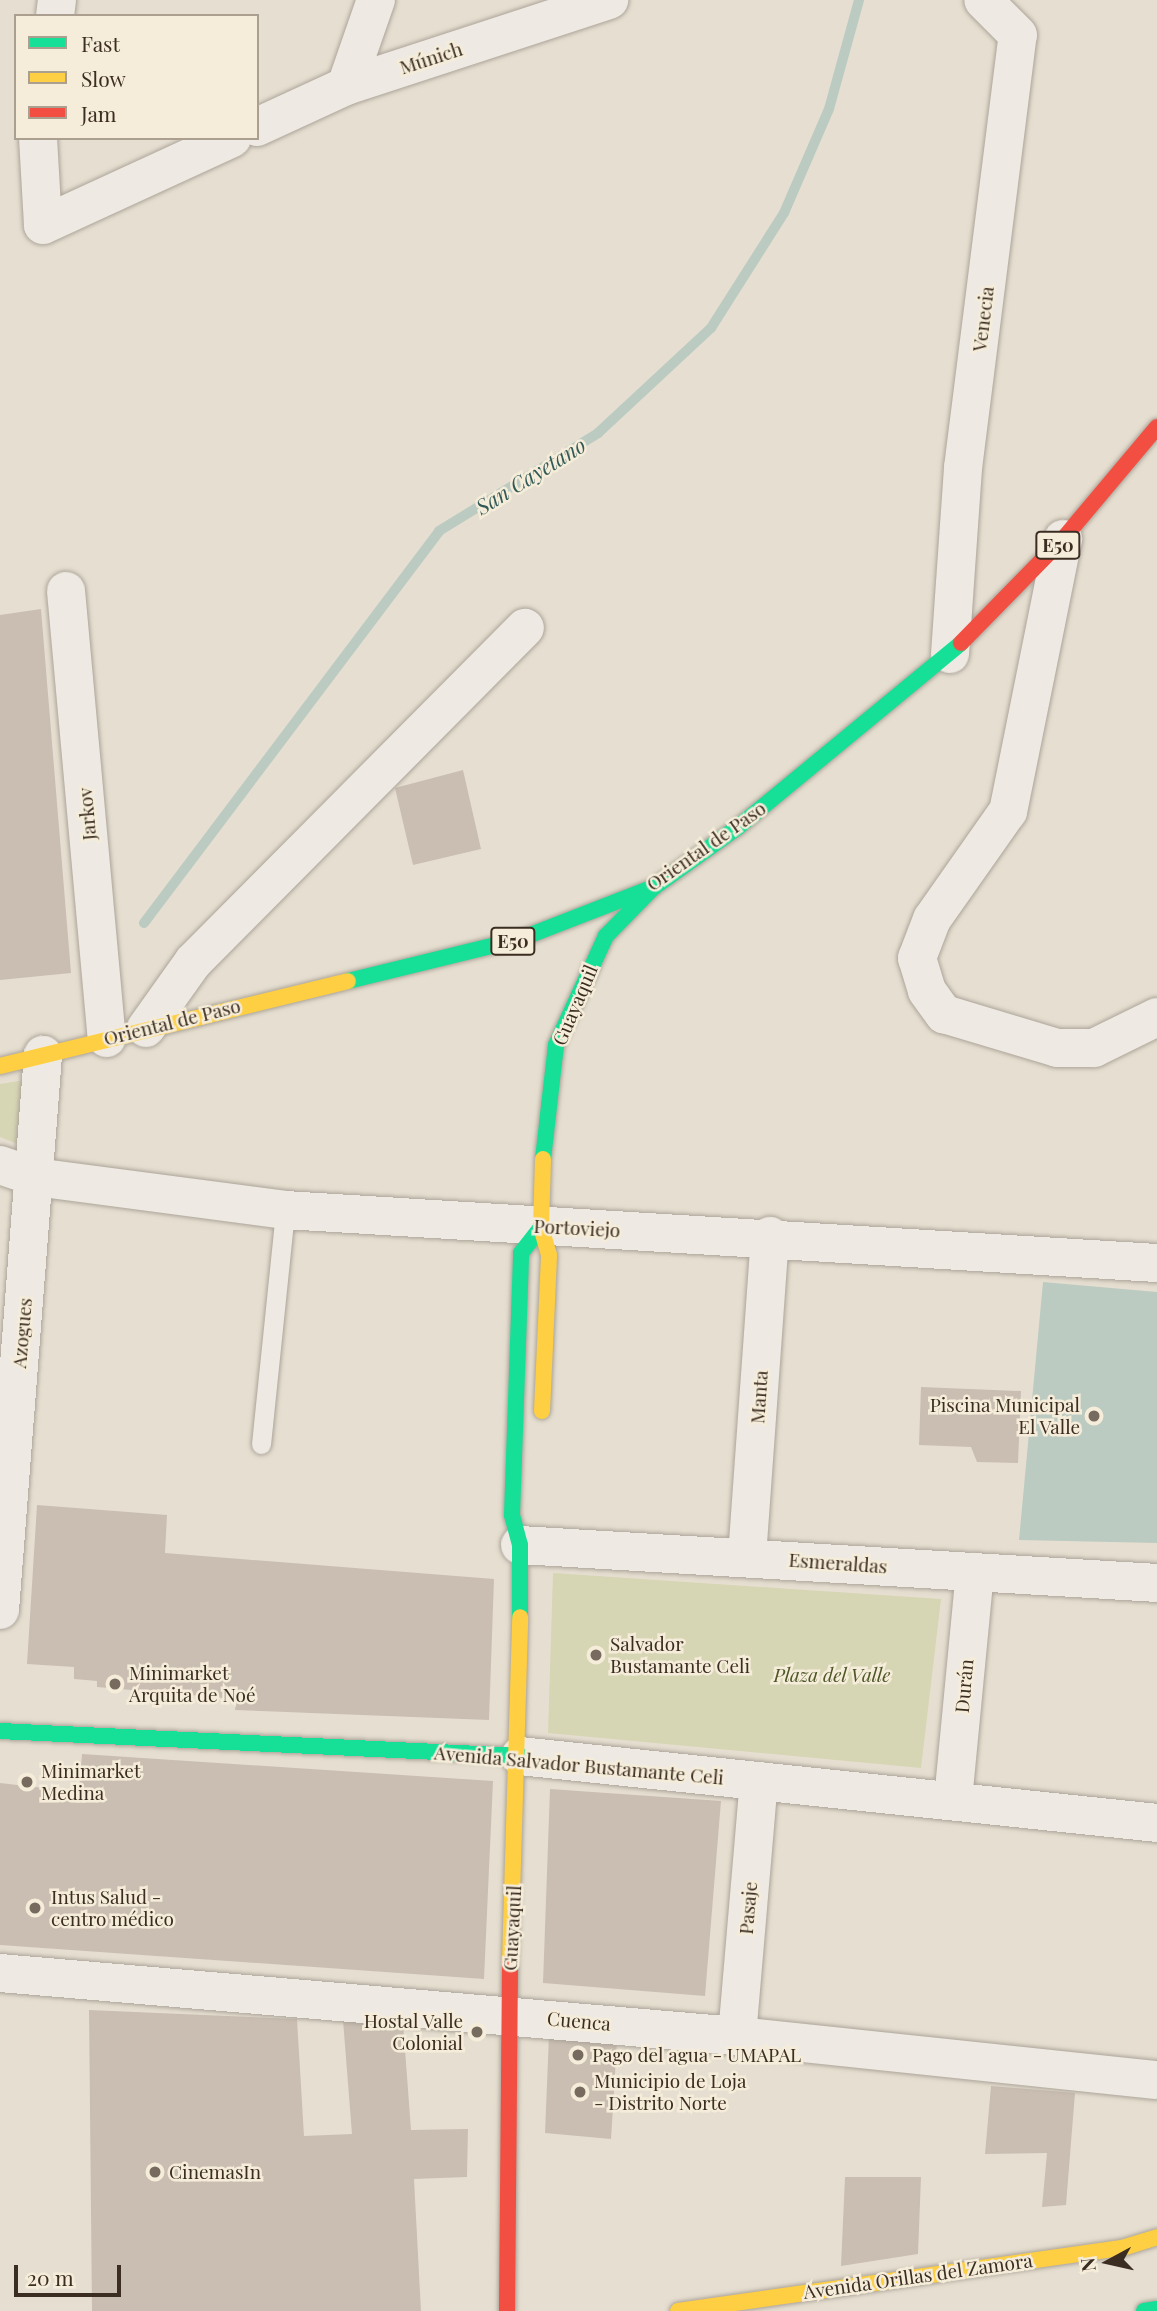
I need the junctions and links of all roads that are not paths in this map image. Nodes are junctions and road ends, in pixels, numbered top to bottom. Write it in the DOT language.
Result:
graph roads {
  1 [pos="376,0"];
  2 [pos="609,0"];
  3 [pos="982,0"];
  4 [pos="1022,17"];
  5 [pos="346,86"];
  6 [pos="259,126"];
  7 [pos="38,140"];
  8 [pos="228,140"];
  9 [pos="1157,427"];
  10 [pos="1063,539"];
  11 [pos="66,591"];
  12 [pos="525,628"];
  13 [pos="950,654"];
  14 [pos="654,887"];
  15 [pos="1157,1017"];
  16 [pos="146,1028"];
  17 [pos="107,1038"];
  18 [pos="43,1055"];
  19 [pos="0,1066"];
  20 [pos="18,1170"];
  21 [pos="285,1210"];
  22 [pos="541,1227"];
  23 [pos="770,1236"];
  24 [pos="1157,1263"];
  25 [pos="540,1434"];
  26 [pos="261,1444"];
  27 [pos="525,1536"];
  28 [pos="747,1558"];
  29 [pos="975,1573"];
  30 [pos="1157,1583"];
  31 [pos="0,1610"];
  32 [pos="0,1731"];
  33 [pos="520,1756"];
  34 [pos="759,1781"];
  35 [pos="953,1800"];
  36 [pos="1157,1823"];
  37 [pos="0,1973"];
  38 [pos="508,2015"];
  39 [pos="737,2036"];
  40 [pos="1157,2080"];
  41 [pos="1157,2237"];
  42 [pos="1157,2309"];
  43 [pos="507,2311"];
  44 [pos="678,2311"];
  45 [pos="1144,2311"];
  1 -- 5 [label="street"];
  2 -- 5 [label="street, Múnich"];
  3 -- 4 [label="street, Venecia"];
  4 -- 13 [label="street, Venecia"];
  5 -- 6 [label="street, Múnich"];
  7 -- 8 [label="street"];
  9 -- 10 [label="main road, Oriental de Paso / E50"];
  10 -- 13 [label="main road, Oriental de Paso / E50"];
  10 -- 15 [label="street"];
  11 -- 17 [label="street, Jarkov"];
  12 -- 16 [label="street"];
  13 -- 14 [label="main road, Oriental de Paso / E50"];
  14 -- 16 [label="main road, Oriental de Paso / E50"];
  14 -- 22 [label="main road, Guayaquil"];
  16 -- 17 [label="main road, Oriental de Paso / E50"];
  17 -- 18 [label="main road, Oriental de Paso / E50"];
  18 -- 19 [label="main road, Oriental de Paso / E50"];
  18 -- 20 [label="street, Azogues"];
  20 -- 21 [label="street, Portoviejo"];
  20 -- 31 [label="street, Azogues"];
  21 -- 22 [label="street, Portoviejo"];
  21 -- 26 [label="lane"];
  22 -- 23 [label="street, Portoviejo"];
  22 -- 25 [label="main road, Guayaquil"];
  22 -- 27 [label="main road, Guayaquil"];
  23 -- 24 [label="street, Portoviejo"];
  23 -- 28 [label="street, Manta"];
  27 -- 28 [label="street, Esmeraldas"];
  27 -- 33 [label="main road, Guayaquil"];
  28 -- 29 [label="street, Esmeraldas"];
  29 -- 30 [label="street, Esmeraldas"];
  29 -- 35 [label="street, Durán"];
  32 -- 33 [label="main road, Avenida Salvador Bustamante Celi"];
  33 -- 34 [label="street, Avenida Salvador Bustamante Celi"];
  33 -- 38 [label="main road, Guayaquil"];
  34 -- 35 [label="street, Avenida Salvador Bustamante Celi"];
  34 -- 39 [label="street, Pasaje"];
  35 -- 36 [label="street, Avenida Salvador Bustamante Celi"];
  37 -- 38 [label="street, Cuenca"];
  38 -- 39 [label="street, Cuenca"];
  38 -- 43 [label="main road, Guayaquil"];
  39 -- 40 [label="street, Cuenca"];
  41 -- 44 [label="main road, Avenida Orillas del Zamora"];
  42 -- 45 [label="main road"];
}
